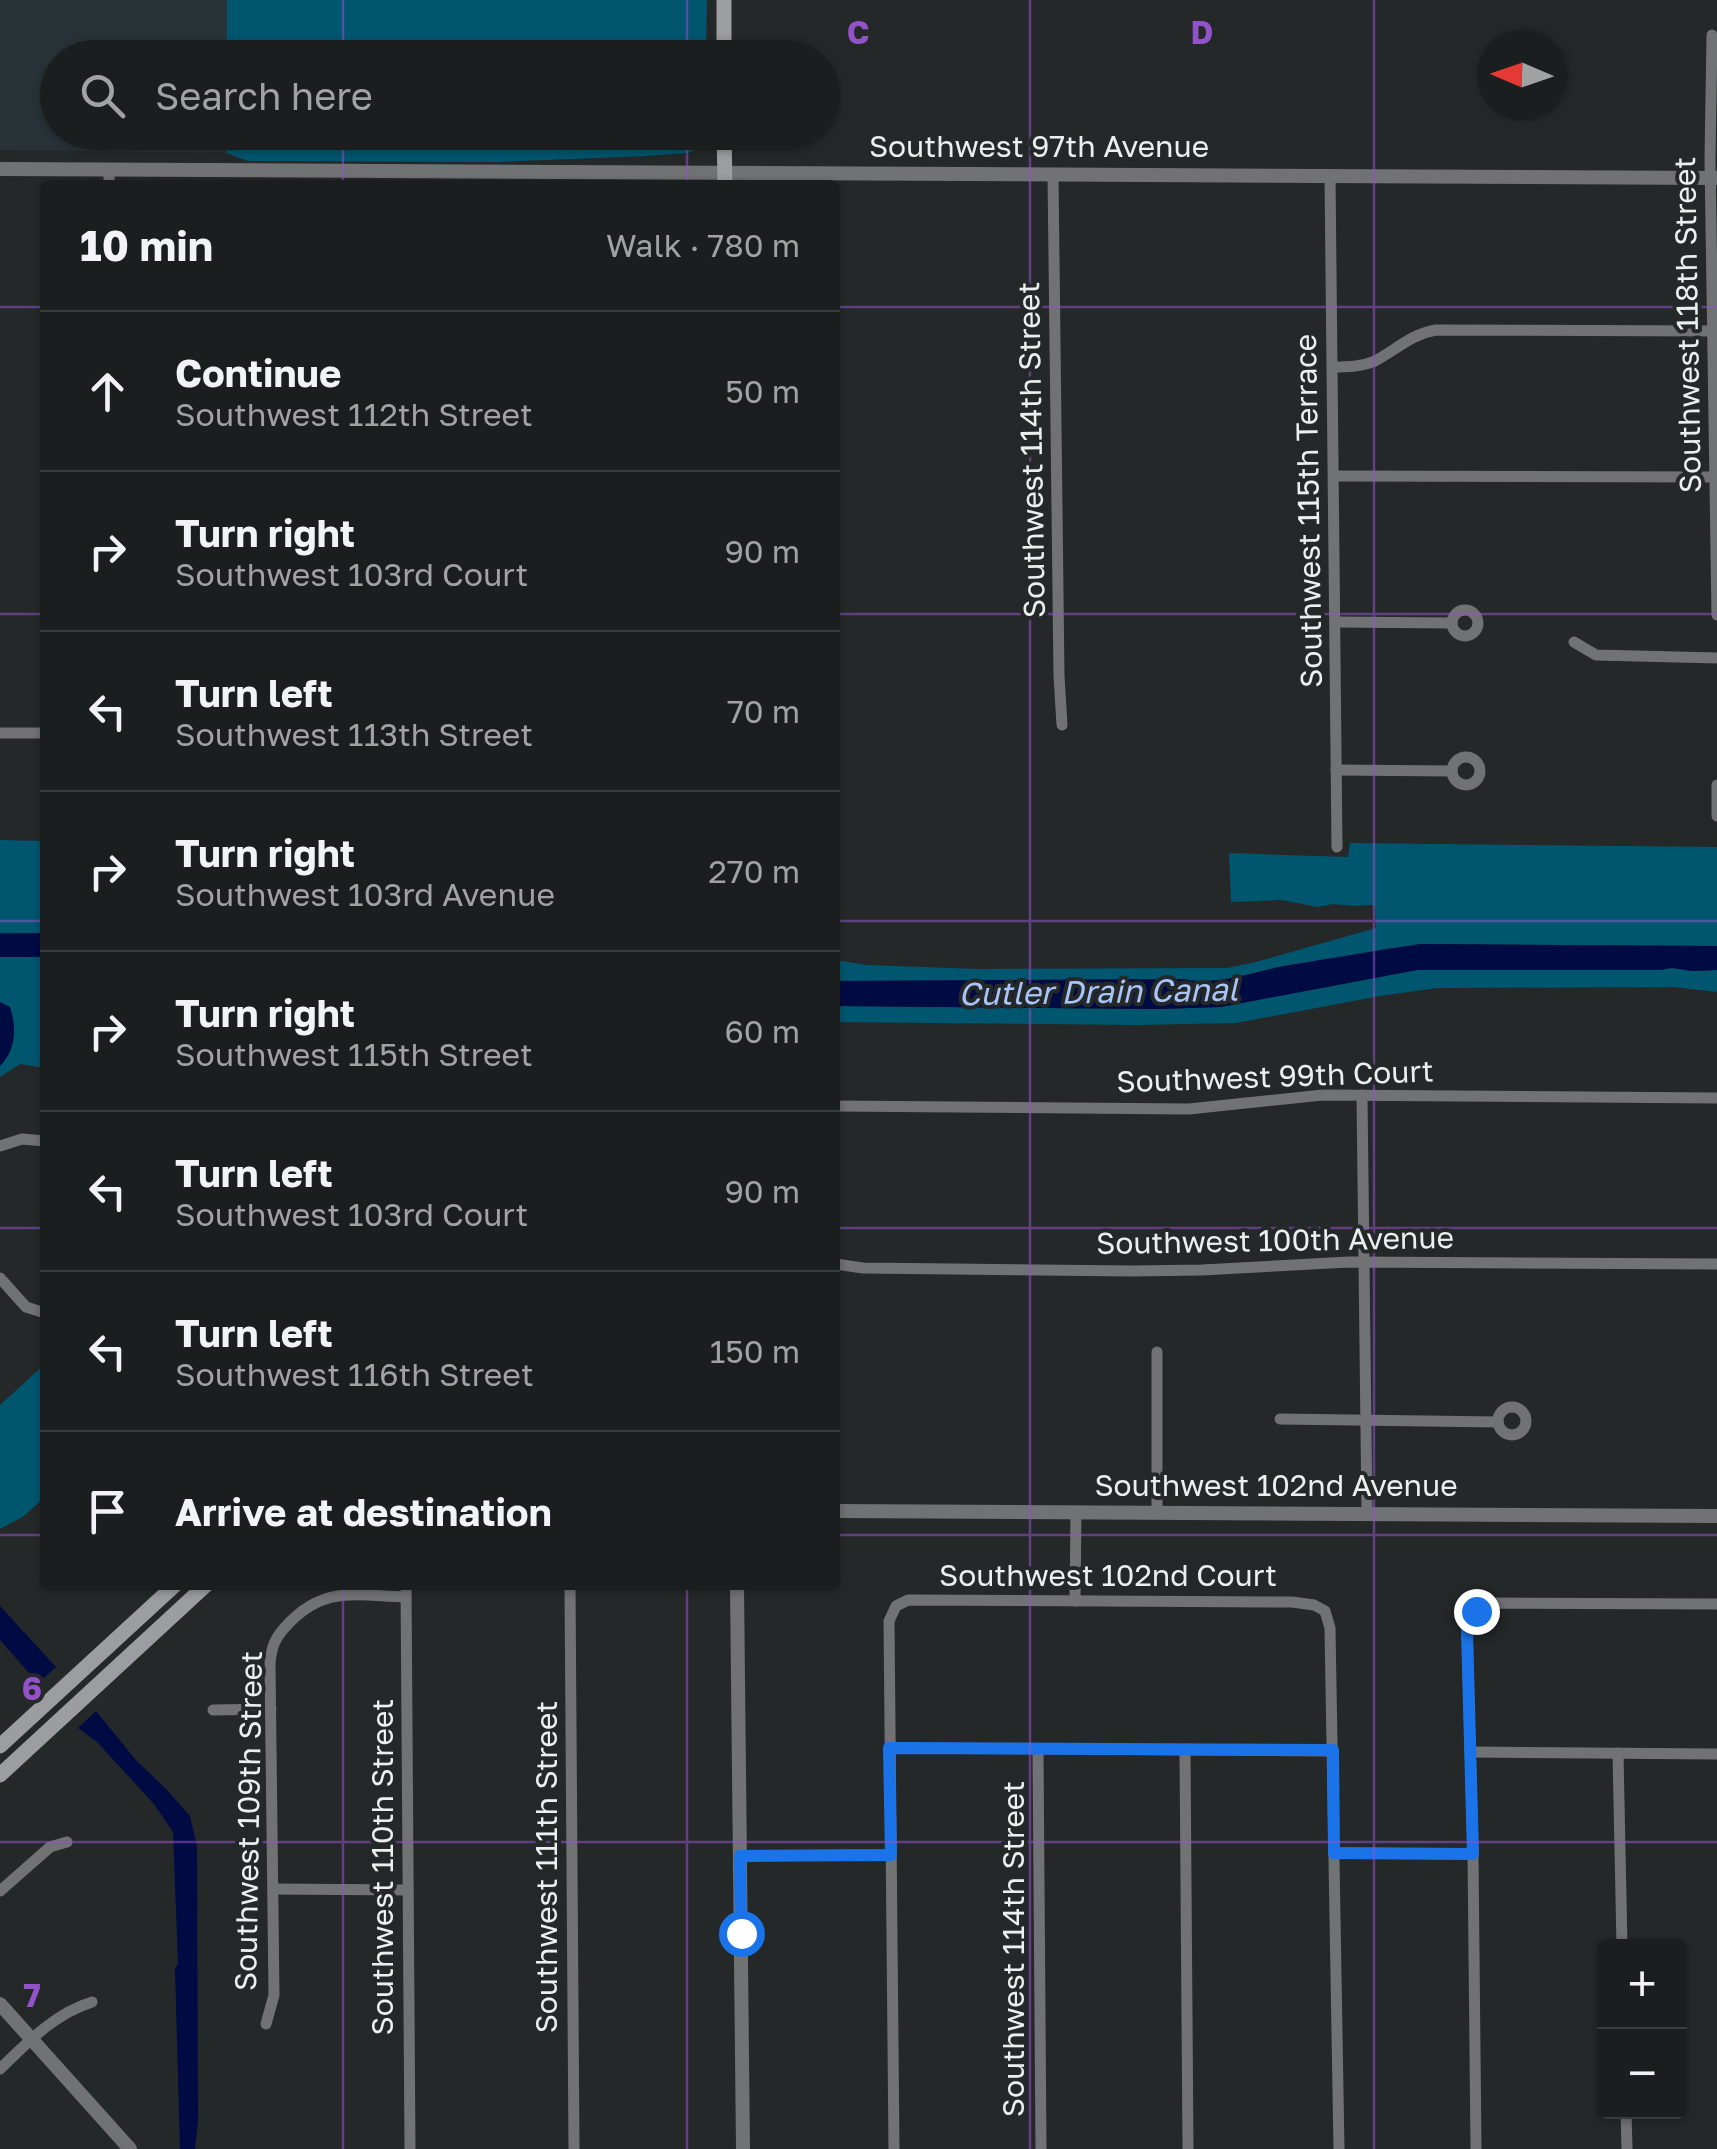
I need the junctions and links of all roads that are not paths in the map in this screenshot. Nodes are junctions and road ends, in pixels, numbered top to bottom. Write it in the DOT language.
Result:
graph roads {
  1 [pos="724,0"];
  2 [pos="1712,35"];
  3 [pos="724,40"];
  4 [pos="724,150"];
  5 [pos="0,169"];
  6 [pos="1053,175"];
  7 [pos="1330,175"];
  8 [pos="109,178"];
  9 [pos="396,178"];
  10 [pos="605,178"];
  11 [pos="724,178"];
  12 [pos="1714,178"];
  13 [pos="1713,331"];
  14 [pos="1332,367"];
  15 [pos="1334,476"];
  16 [pos="1715,477"];
  17 [pos="1717,615"];
  18 [pos="1335,622"];
  19 [pos="1452,623"];
  20 [pos="1574,642"];
  21 [pos="1717,658"];
  22 [pos="1062,725"];
  23 [pos="0,733"];
  24 [pos="40,733"];
  25 [pos="1336,770"];
  26 [pos="1452,771"];
  27 [pos="1717,784"];
  28 [pos="1716,816"];
  29 [pos="1336,846"];
  30 [pos="1362,1095"];
  31 [pos="1717,1098"];
  32 [pos="840,1106"];
  33 [pos="40,1141"];
  34 [pos="0,1146"];
  35 [pos="1363,1262"];
  36 [pos="1717,1264"];
  37 [pos="840,1265"];
  38 [pos="0,1278"];
  39 [pos="40,1312"];
  40 [pos="1157,1352"];
  41 [pos="1280,1418"];
  42 [pos="1366,1420"];
  43 [pos="1498,1422"];
  44 [pos="840,1511"];
  45 [pos="1076,1512"];
  46 [pos="1156,1513"];
  47 [pos="1367,1514"];
  48 [pos="1717,1516"];
  49 [pos="170,1590"];
  50 [pos="201,1590"];
  51 [pos="570,1590"];
  52 [pos="737,1590"];
  53 [pos="406,1591"];
  54 [pos="1075,1601"];
  55 [pos="1717,1604"];
  56 [pos="271,1709"];
  57 [pos="213,1710"];
  58 [pos="0,1746"];
  59 [pos="889,1748"];
  60 [pos="1038,1750"];
  61 [pos="1185,1750"];
  62 [pos="1333,1750"];
  63 [pos="1471,1752"];
  64 [pos="1618,1753"];
  65 [pos="1717,1754"];
  66 [pos="0,1775"];
  67 [pos="67,1842"];
  68 [pos="1334,1853"];
  69 [pos="1473,1854"];
  70 [pos="891,1855"];
  71 [pos="740,1856"];
  72 [pos="273,1889"];
  73 [pos="0,1890"];
  74 [pos="408,1890"];
  75 [pos="1622,1939"];
  76 [pos="92,2002"];
  77 [pos="0,2004"];
  78 [pos="266,2024"];
  79 [pos="32,2038"];
  80 [pos="0,2069"];
  81 [pos="1626,2119"];
  82 [pos="130,2149"];
  83 [pos="410,2149"];
  84 [pos="574,2149"];
  85 [pos="742,2149"];
  86 [pos="894,2149"];
  87 [pos="1041,2149"];
  88 [pos="1188,2149"];
  89 [pos="1339,2149"];
  90 [pos="1476,2149"];
  91 [pos="1626,2149"];
  1 -- 3 [label="main road"];
  2 -- 12 [label="street, Southwest 118th Street"];
  4 -- 11 [label="main road"];
  5 -- 8 [label="street, Southwest 97th Avenue"];
  6 -- 7 [label="street, Southwest 97th Avenue"];
  6 -- 11 [label="street, Southwest 97th Avenue"];
  6 -- 22 [label="street, Southwest 114th Street"];
  7 -- 12 [label="street, Southwest 97th Avenue"];
  7 -- 14 [label="street, Southwest 115th Terrace"];
  8 -- 9 [label="street, Southwest 97th Avenue"];
  9 -- 10 [label="street, Southwest 97th Avenue"];
  10 -- 11 [label="street, Southwest 97th Avenue"];
  12 -- 13 [label="street, Southwest 118th Street"];
  13 -- 14 [label="street"];
  13 -- 16 [label="street, Southwest 118th Street"];
  14 -- 15 [label="street, Southwest 115th Terrace"];
  15 -- 16 [label="street"];
  15 -- 18 [label="street, Southwest 115th Terrace"];
  16 -- 17 [label="street, Southwest 118th Street"];
  18 -- 19 [label="street"];
  18 -- 25 [label="street, Southwest 115th Terrace"];
  20 -- 21 [label="street"];
  23 -- 24 [label="street"];
  25 -- 26 [label="street"];
  25 -- 29 [label="street, Southwest 115th Terrace"];
  27 -- 28 [label="street"];
  30 -- 31 [label="street, Southwest 99th Court"];
  30 -- 32 [label="street, Southwest 99th Court"];
  30 -- 35 [label="street"];
  33 -- 34 [label="street"];
  35 -- 36 [label="street, Southwest 100th Avenue"];
  35 -- 37 [label="street, Southwest 100th Avenue"];
  35 -- 42 [label="street"];
  38 -- 39 [label="street"];
  40 -- 46 [label="street"];
  41 -- 42 [label="street"];
  42 -- 43 [label="street"];
  42 -- 47 [label="street"];
  44 -- 45 [label="street, Southwest 102nd Avenue"];
  45 -- 46 [label="street, Southwest 102nd Avenue"];
  45 -- 54 [label="street"];
  46 -- 47 [label="street, Southwest 102nd Avenue"];
  47 -- 48 [label="street, Southwest 102nd Avenue"];
  49 -- 58 [label="main road"];
  50 -- 66 [label="main road"];
  51 -- 84 [label="street, Southwest 111th Street"];
  52 -- 71 [label="street"];
  53 -- 56 [label="street, Southwest 109th Street"];
  53 -- 74 [label="street, Southwest 110th Street"];
  54 -- 59 [label="street, Southwest 102nd Court"];
  54 -- 62 [label="street, Southwest 102nd Court"];
  55 -- 63 [label="street"];
  56 -- 57 [label="street"];
  56 -- 72 [label="street, Southwest 109th Street"];
  59 -- 60 [label="street"];
  59 -- 70 [label="street"];
  60 -- 61 [label="street"];
  60 -- 87 [label="street, Southwest 114th Street"];
  61 -- 62 [label="street"];
  61 -- 88 [label="street"];
  62 -- 68 [label="street"];
  63 -- 64 [label="street"];
  63 -- 69 [label="street"];
  64 -- 65 [label="street"];
  64 -- 75 [label="street"];
  67 -- 73 [label="street"];
  68 -- 69 [label="street"];
  68 -- 89 [label="street"];
  69 -- 90 [label="street"];
  70 -- 71 [label="street"];
  70 -- 86 [label="street"];
  71 -- 85 [label="street"];
  72 -- 74 [label="street"];
  72 -- 78 [label="street, Southwest 109th Street"];
  74 -- 83 [label="street, Southwest 110th Street"];
  76 -- 79 [label="street"];
  77 -- 79 [label="street"];
  79 -- 80 [label="street"];
  79 -- 82 [label="street"];
  81 -- 91 [label="street"];
}
